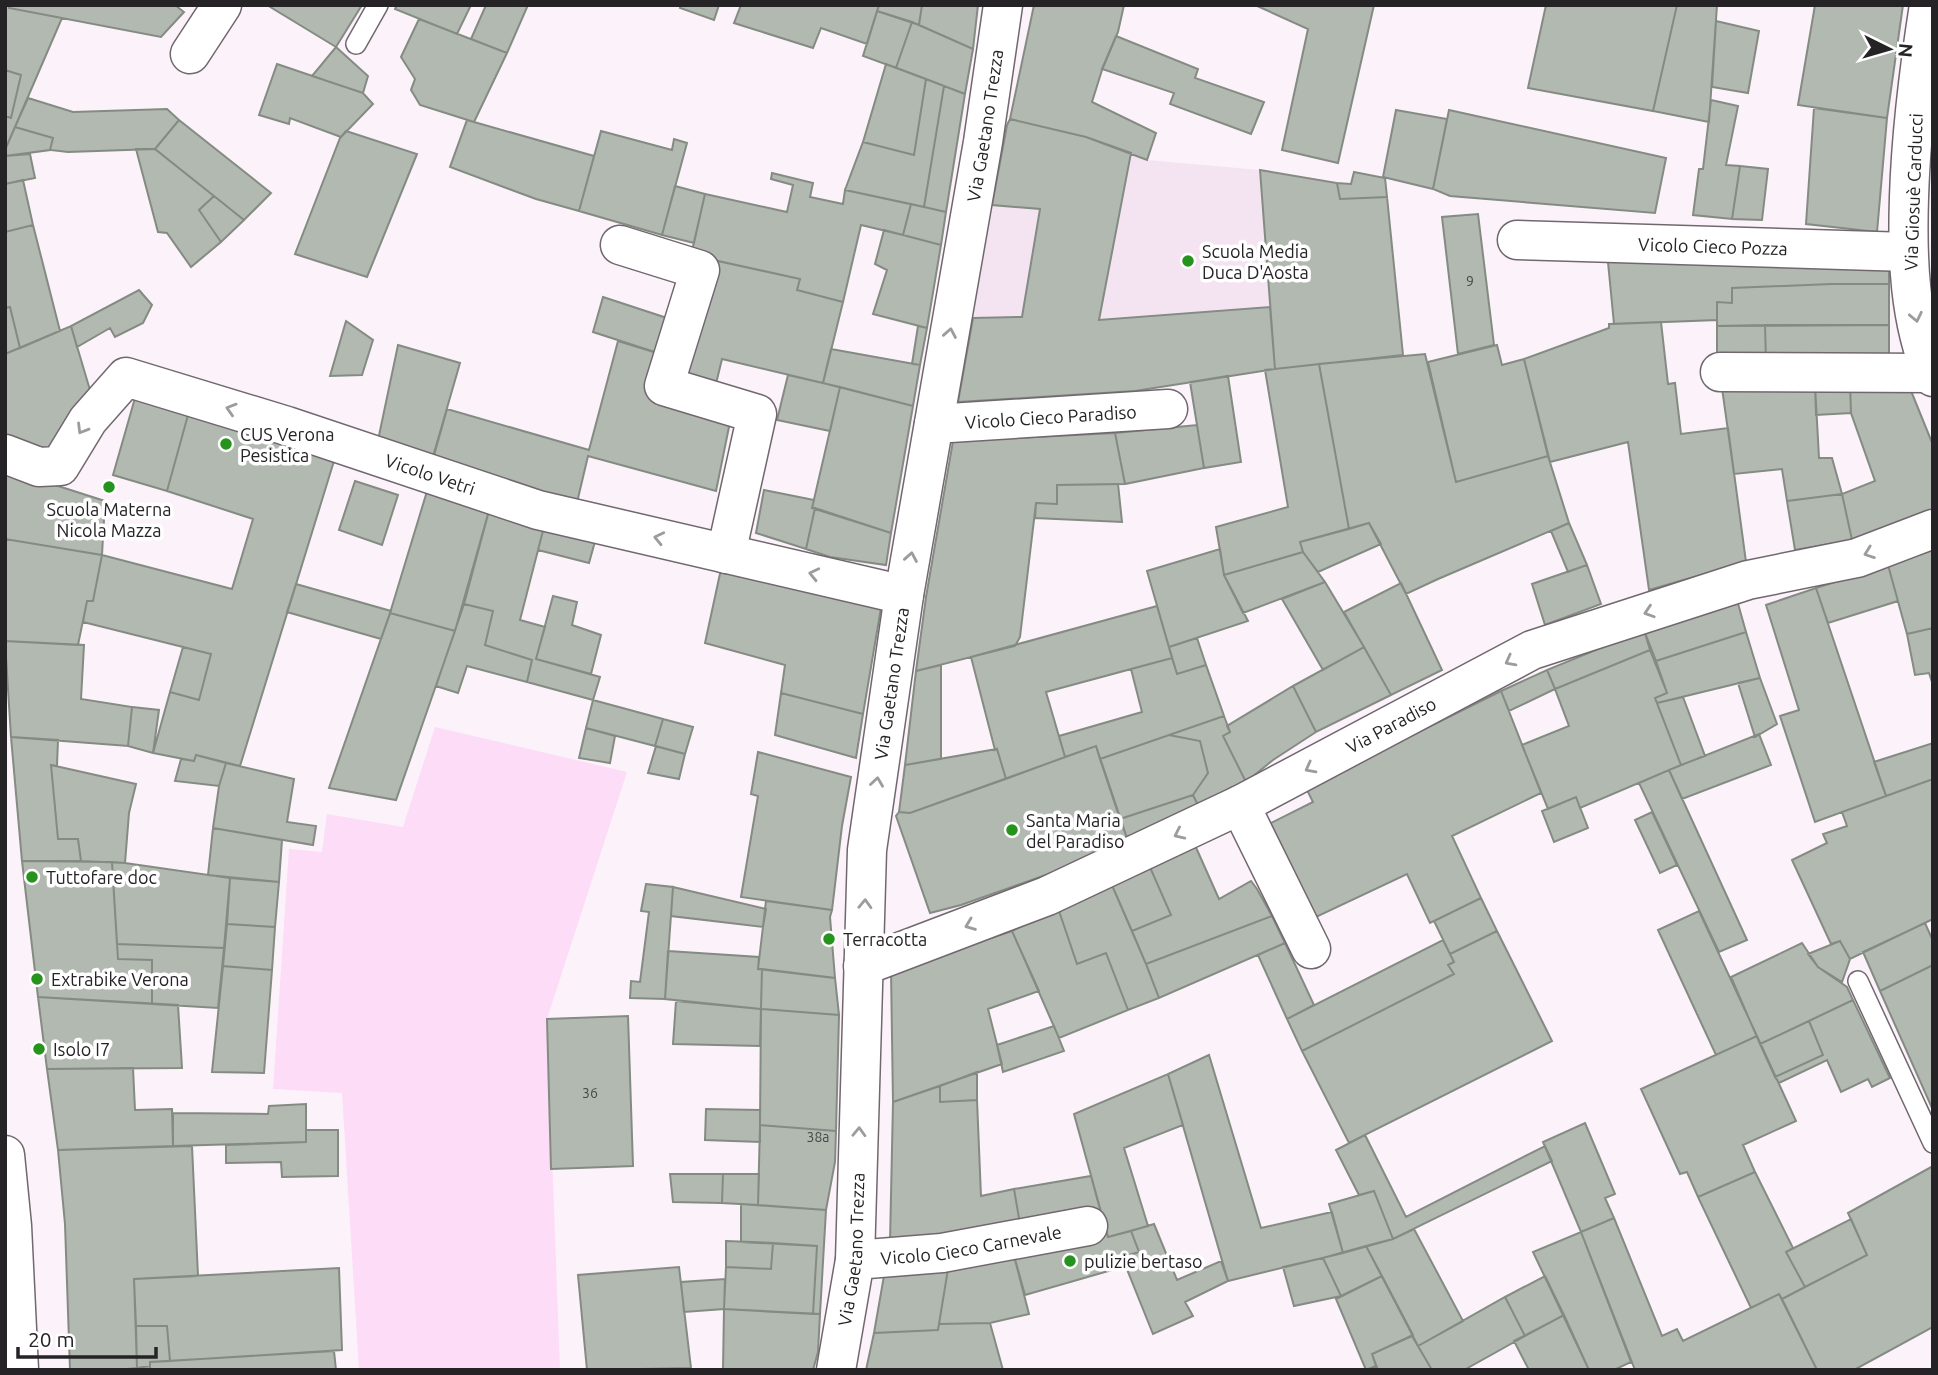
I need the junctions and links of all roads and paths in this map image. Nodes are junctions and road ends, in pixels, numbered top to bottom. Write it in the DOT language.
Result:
graph roads {
  1 [pos="222,5"];
  2 [pos="378,5"];
  3 [pos="1003,5"];
  4 [pos="1929,5"];
  5 [pos="356,44"];
  6 [pos="190,54"];
  7 [pos="1517,240"];
  8 [pos="620,245"];
  9 [pos="1908,252"];
  10 [pos="1720,372"];
  11 [pos="1932,375"];
  12 [pos="1168,409"];
  13 [pos="934,424"];
  14 [pos="5,454"];
  15 [pos="1933,529"];
  16 [pos="726,554"];
  17 [pos="904,595"];
  18 [pos="1240,805"];
  19 [pos="1311,949"];
  20 [pos="863,966"];
  21 [pos="1858,981"];
  22 [pos="1933,1143"];
  23 [pos="5,1155"];
  24 [pos="1088,1226"];
  25 [pos="855,1260"];
  26 [pos="19,1370"];
  27 [pos="836,1370"];
  1 -- 6 [label="street"];
  2 -- 5 [label="lane"];
  13 -- 3 [label="street, Via Gaetano Trezza, one-way"];
  4 -- 9 [label="street, Via Giosuè Carducci"];
  7 -- 9 [label="street, Vicolo Cieco Pozza"];
  8 -- 16 [label="street"];
  9 -- 11 [label="street, Via Giosuè Carducci, one-way"];
  10 -- 11 [label="street"];
  12 -- 13 [label="street, Vicolo Cieco Paradiso"];
  17 -- 13 [label="street, Via Gaetano Trezza, one-way"];
  16 -- 14 [label="street, Vicolo Vetri, one-way"];
  15 -- 18 [label="street, Via Paradiso, one-way"];
  17 -- 16 [label="street, Vicolo Vetri, one-way"];
  20 -- 17 [label="street, Via Gaetano Trezza, one-way"];
  18 -- 19 [label="street"];
  18 -- 20 [label="street, Via Paradiso, one-way"];
  25 -- 20 [label="street, Via Gaetano Trezza, one-way"];
  21 -- 22 [label="lane"];
  23 -- 26 [label="street"];
  24 -- 25 [label="street, Vicolo Cieco Carnevale"];
  25 -- 27 [label="street, Via Gaetano Trezza"];
}
